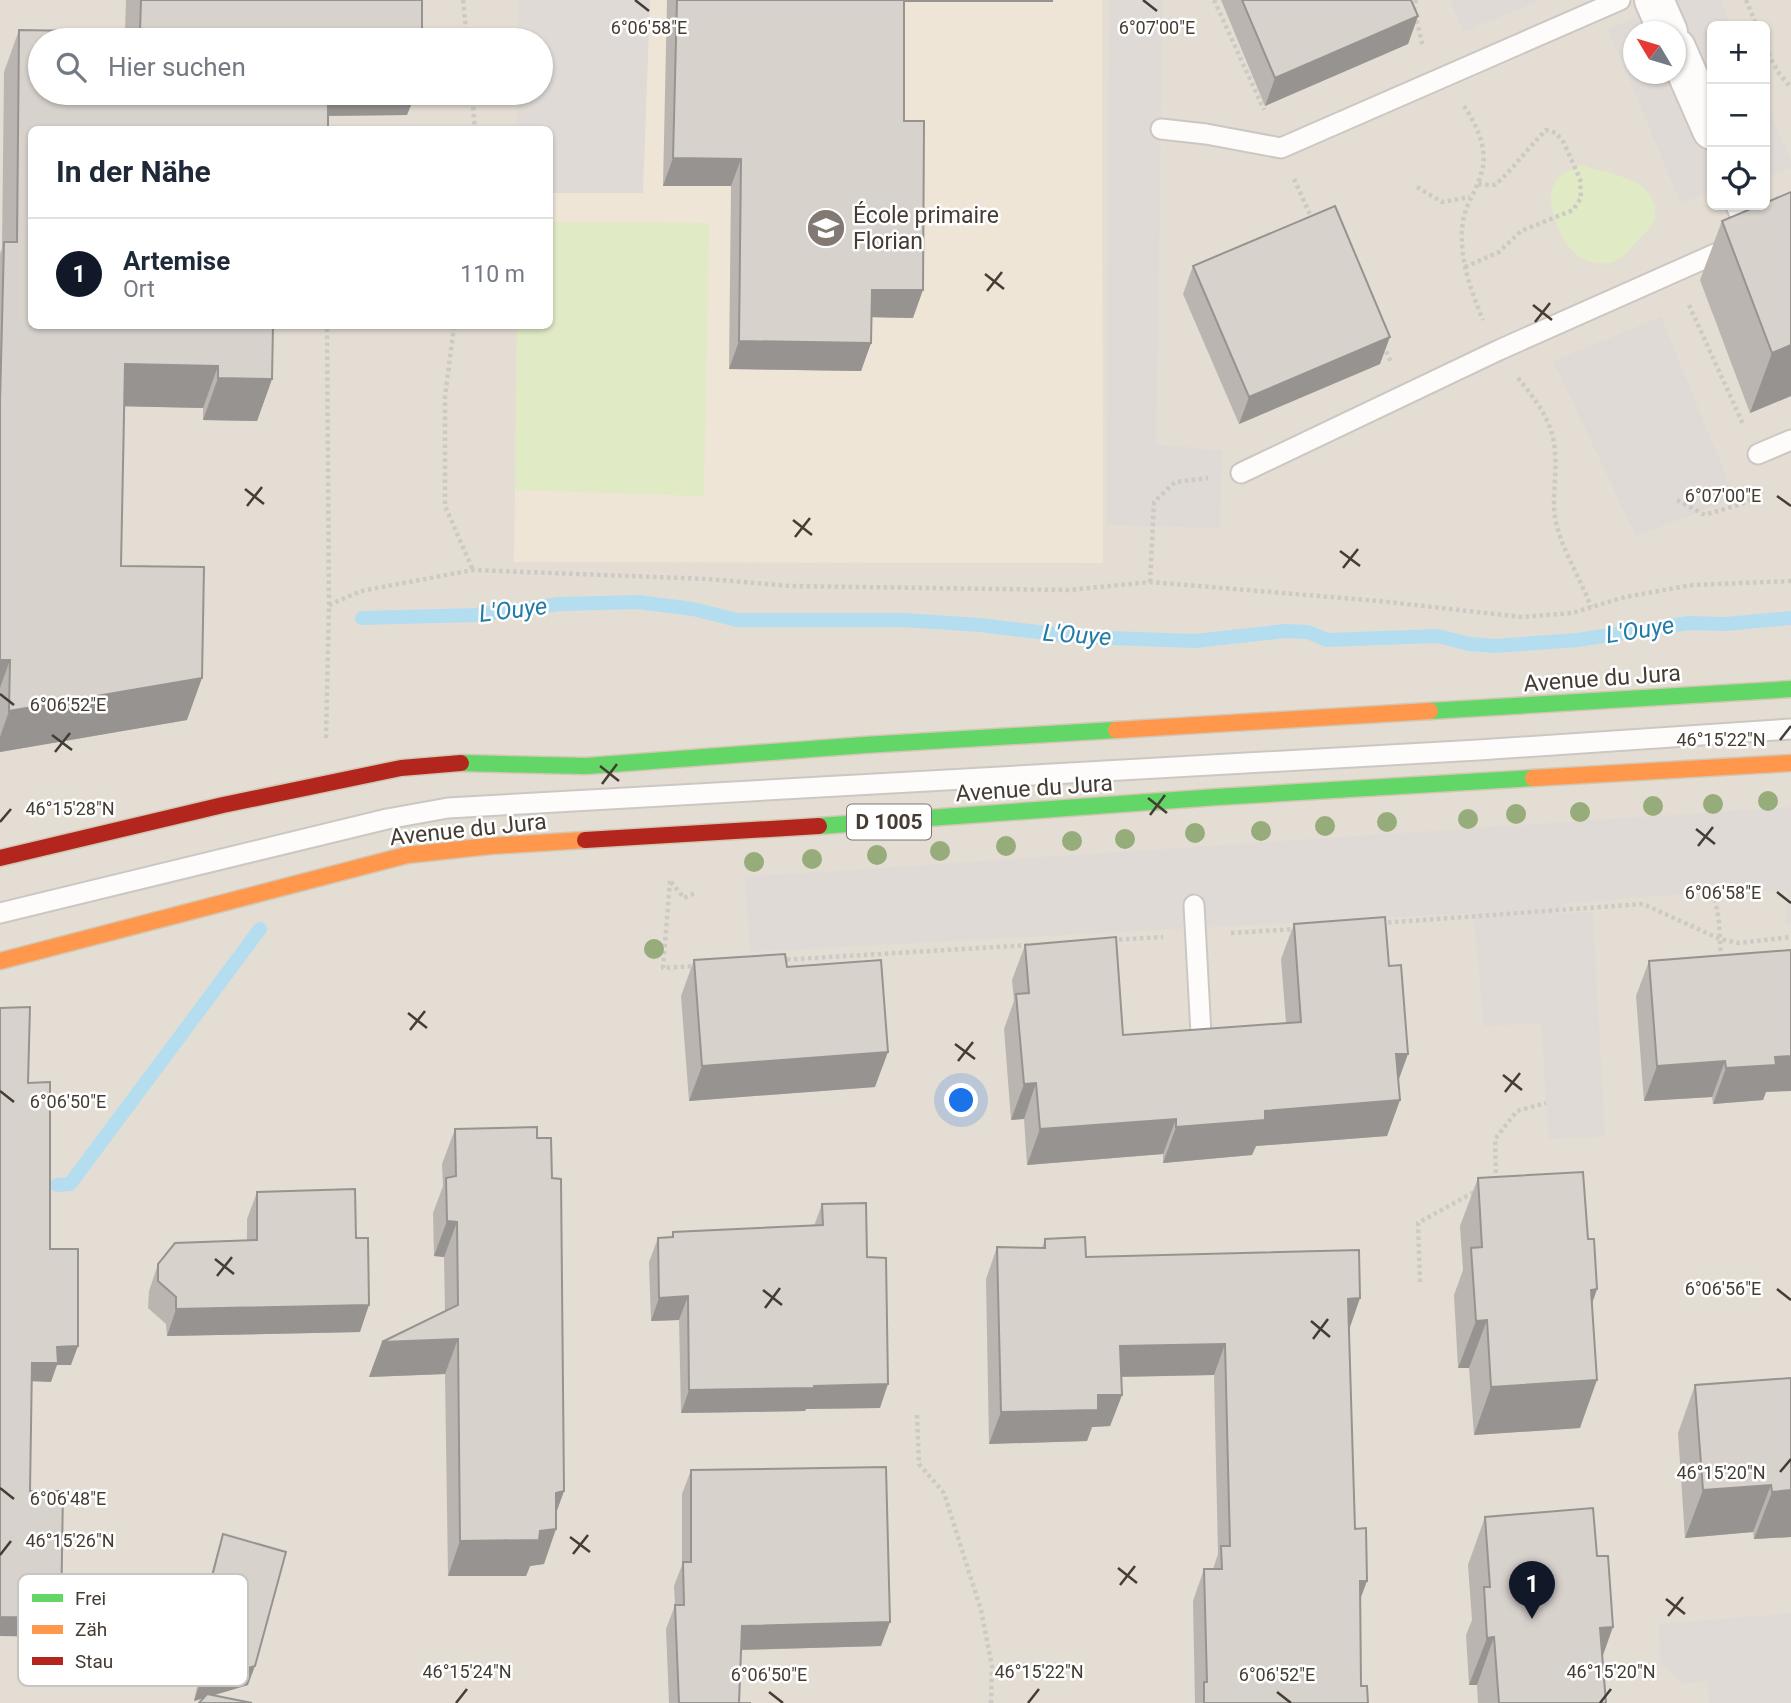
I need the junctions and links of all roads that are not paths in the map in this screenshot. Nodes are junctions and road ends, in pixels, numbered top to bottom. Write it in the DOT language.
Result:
graph roads {
  1 [pos="1620,0"];
  2 [pos="1654,0"];
  3 [pos="1663,21"];
  4 [pos="1686,72"];
  5 [pos="1707,119"];
  6 [pos="1161,129"];
  7 [pos="1765,220"];
  8 [pos="1791,440"];
  9 [pos="1758,454"];
  10 [pos="1241,473"];
  11 [pos="1791,689"];
  12 [pos="1791,729"];
  13 [pos="1791,763"];
  14 [pos="0,858"];
  15 [pos="1194,905"];
  16 [pos="0,913"];
  17 [pos="0,961"];
  18 [pos="1201,1034"];
  1 -- 6 [label="lane"];
  2 -- 3 [label="street"];
  4 -- 5 [label="street"];
  7 -- 10 [label="lane"];
  8 -- 9 [label="lane"];
  11 -- 14 [label="main road, Avenue du Jura"];
  12 -- 16 [label="lane"];
  13 -- 17 [label="main road, Avenue du Jura / D 1005"];
  15 -- 18 [label="lane"];
}
